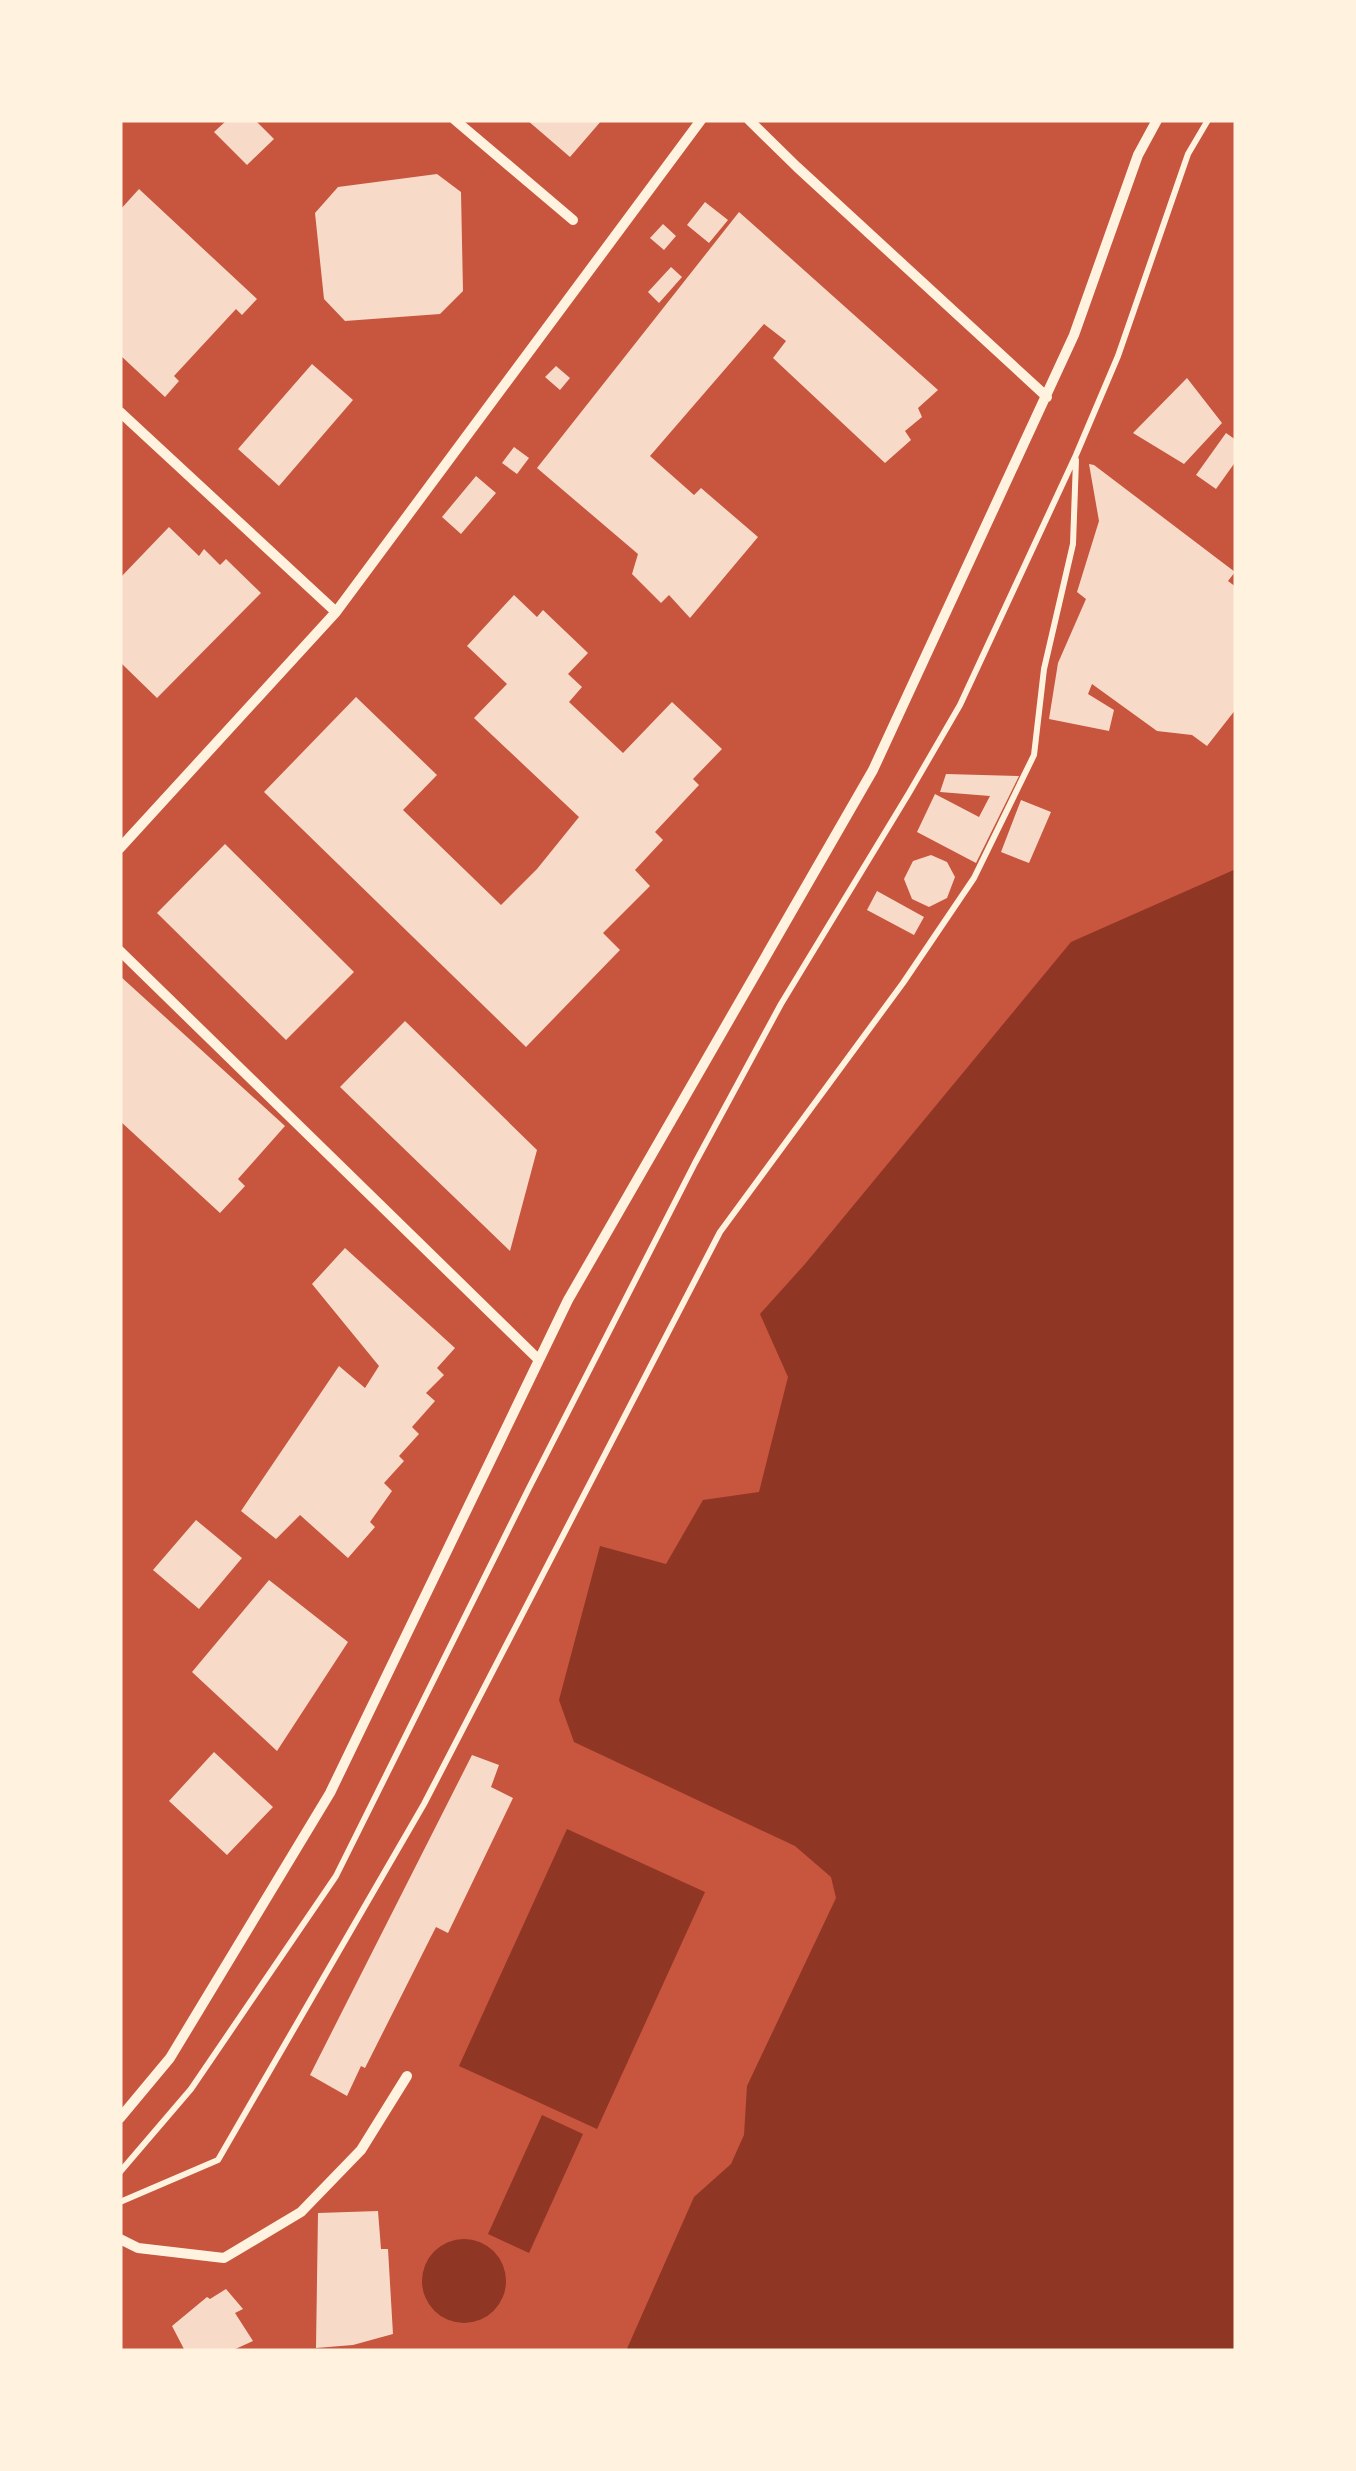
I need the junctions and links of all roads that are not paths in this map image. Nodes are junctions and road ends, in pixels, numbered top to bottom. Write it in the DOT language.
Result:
graph roads {
  1 [pos="455,120"];
  2 [pos="701,120"];
  3 [pos="749,120"];
  4 [pos="1157,120"];
  5 [pos="573,220"];
  6 [pos="1047,397"];
  7 [pos="120,412"];
  8 [pos="336,612"];
  9 [pos="120,848"];
  10 [pos="120,952"];
  11 [pos="539,1360"];
  12 [pos="407,2076"];
  13 [pos="120,2118"];
  14 [pos="120,2238"];
  1 -- 5 [label="street"];
  2 -- 8 [label="street"];
  3 -- 6 [label="street"];
  4 -- 6 [label="street"];
  6 -- 11 [label="street"];
  7 -- 8 [label="street"];
  8 -- 9 [label="street"];
  10 -- 11 [label="street"];
  11 -- 13 [label="street"];
  12 -- 14 [label="street"];
}
